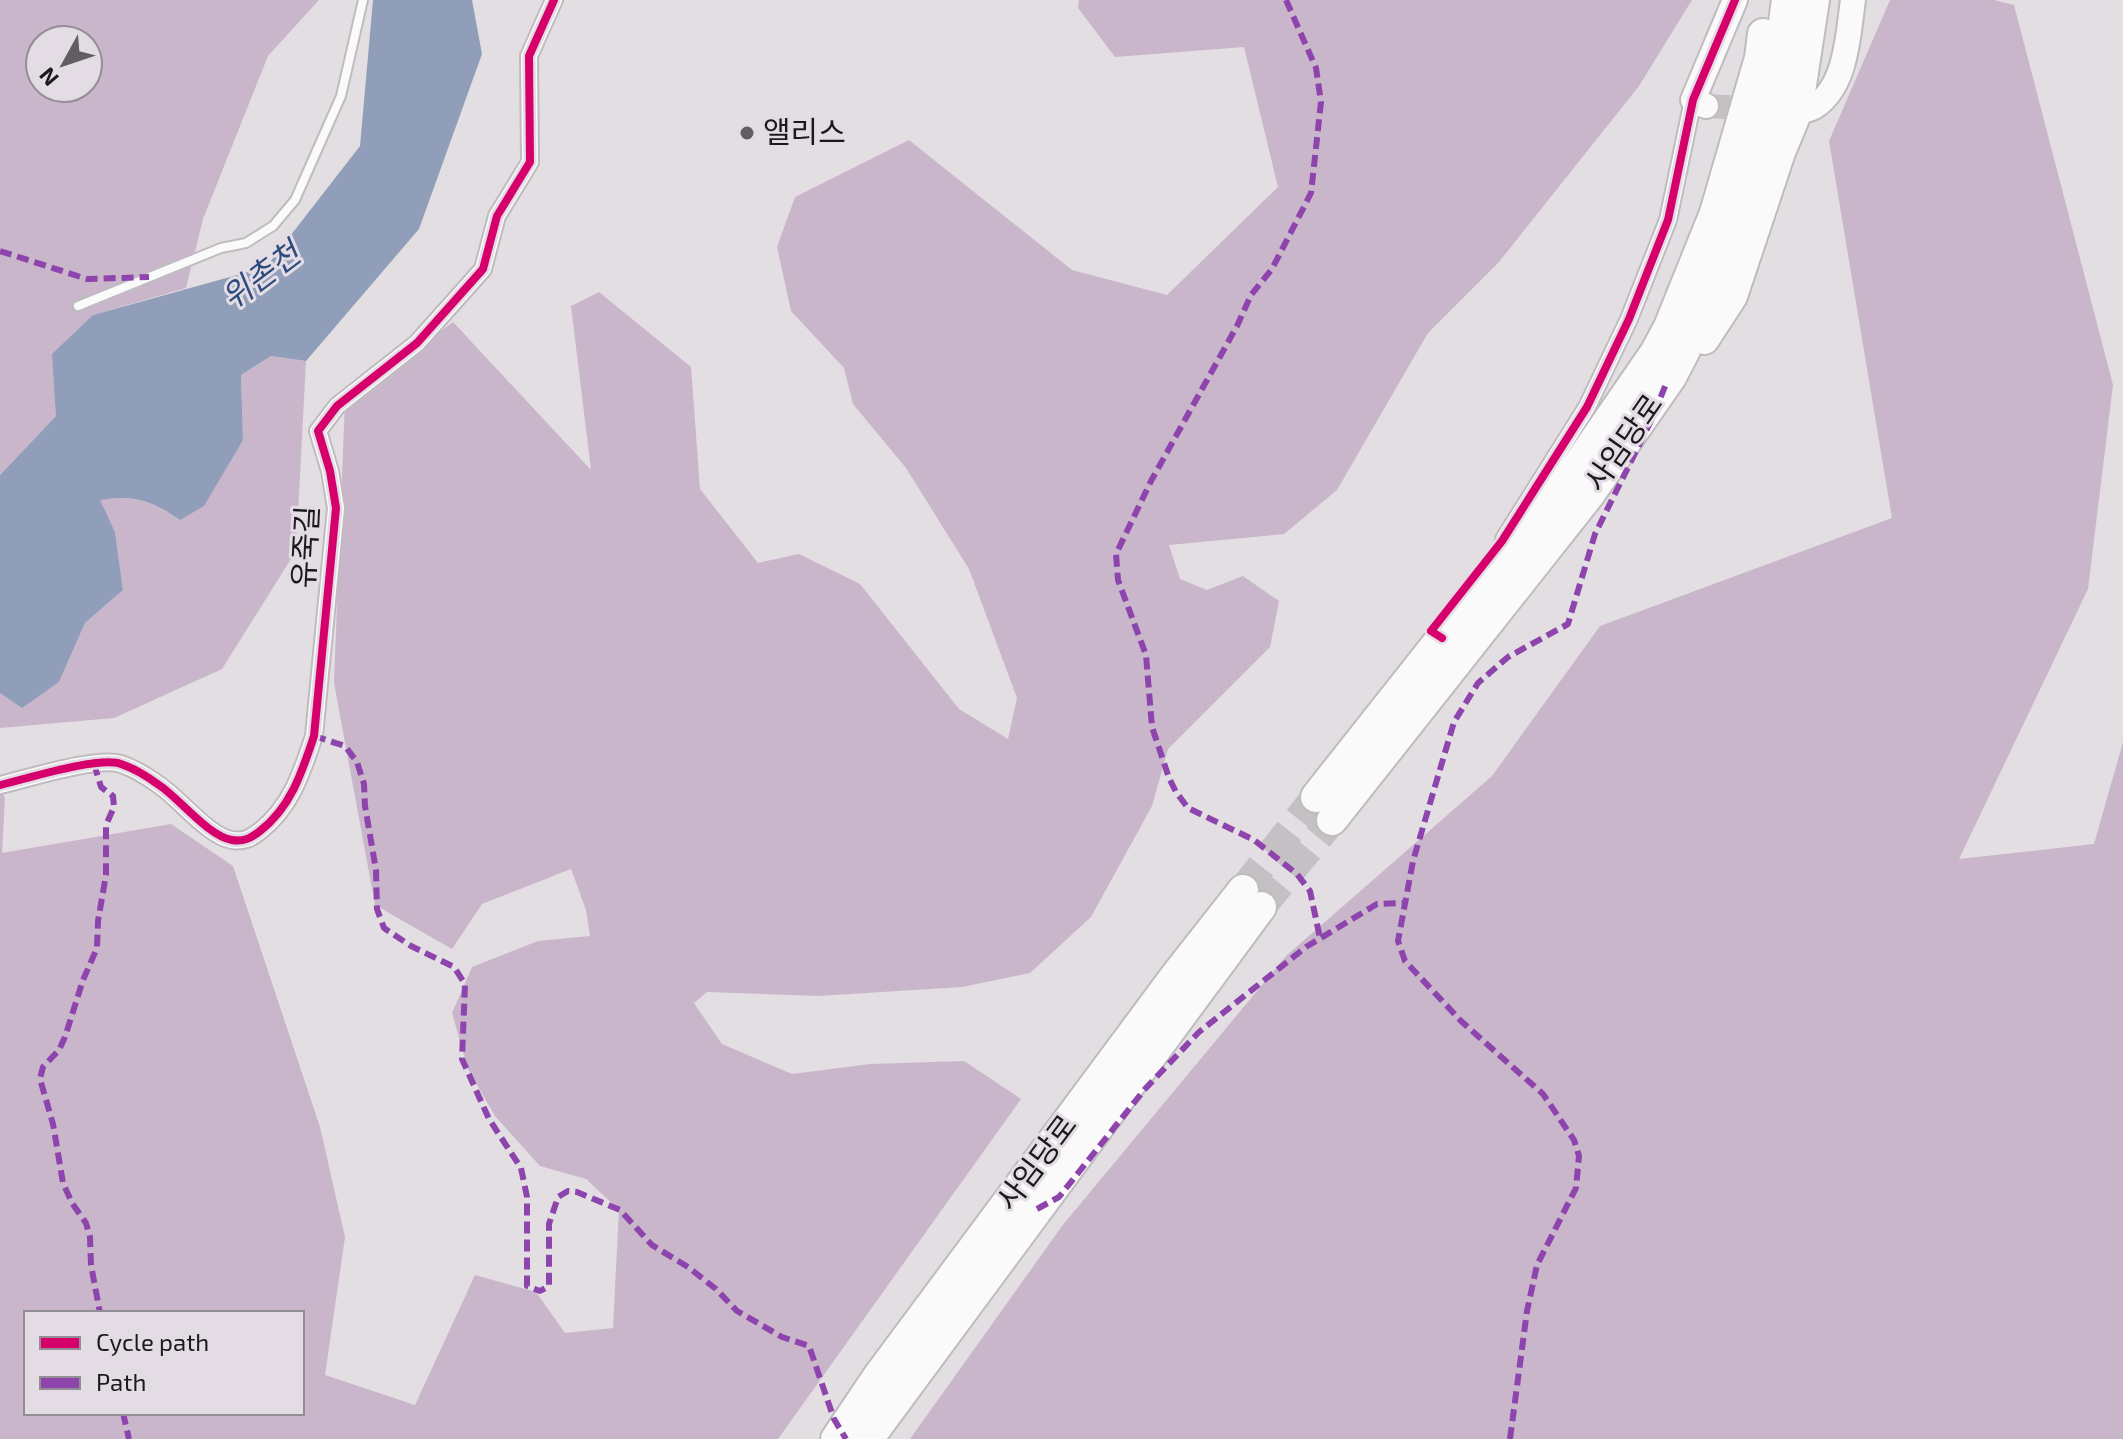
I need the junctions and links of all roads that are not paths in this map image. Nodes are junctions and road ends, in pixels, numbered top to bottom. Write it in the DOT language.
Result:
graph roads {
  1 [pos="363,0"];
  2 [pos="554,0"];
  3 [pos="1735,0"];
  4 [pos="1768,0"];
  5 [pos="1787,0"];
  6 [pos="1814,0"];
  7 [pos="1853,0"];
  8 [pos="1700,103"];
  9 [pos="1788,111"];
  10 [pos="78,306"];
  11 [pos="1671,377"];
  12 [pos="1442,638"];
  13 [pos="0,785"];
  14 [pos="836,1439"];
  15 [pos="868,1439"];
  1 -- 10 [label="lane"];
  2 -- 13 [label="street, 유죽길"];
  3 -- 8 [label="street"];
  4 -- 12 [label="highway, 사임당로"];
  5 -- 11 [label="highway, 사임당로"];
  6 -- 9 [label="highway"];
  7 -- 9 [label="street"];
  8 -- 12 [label="street"];
  9 -- 11 [label="highway"];
  11 -- 12 [label="highway, 사임당로"];
  14 -- 15 [label="highway, 사임당로"];
}
